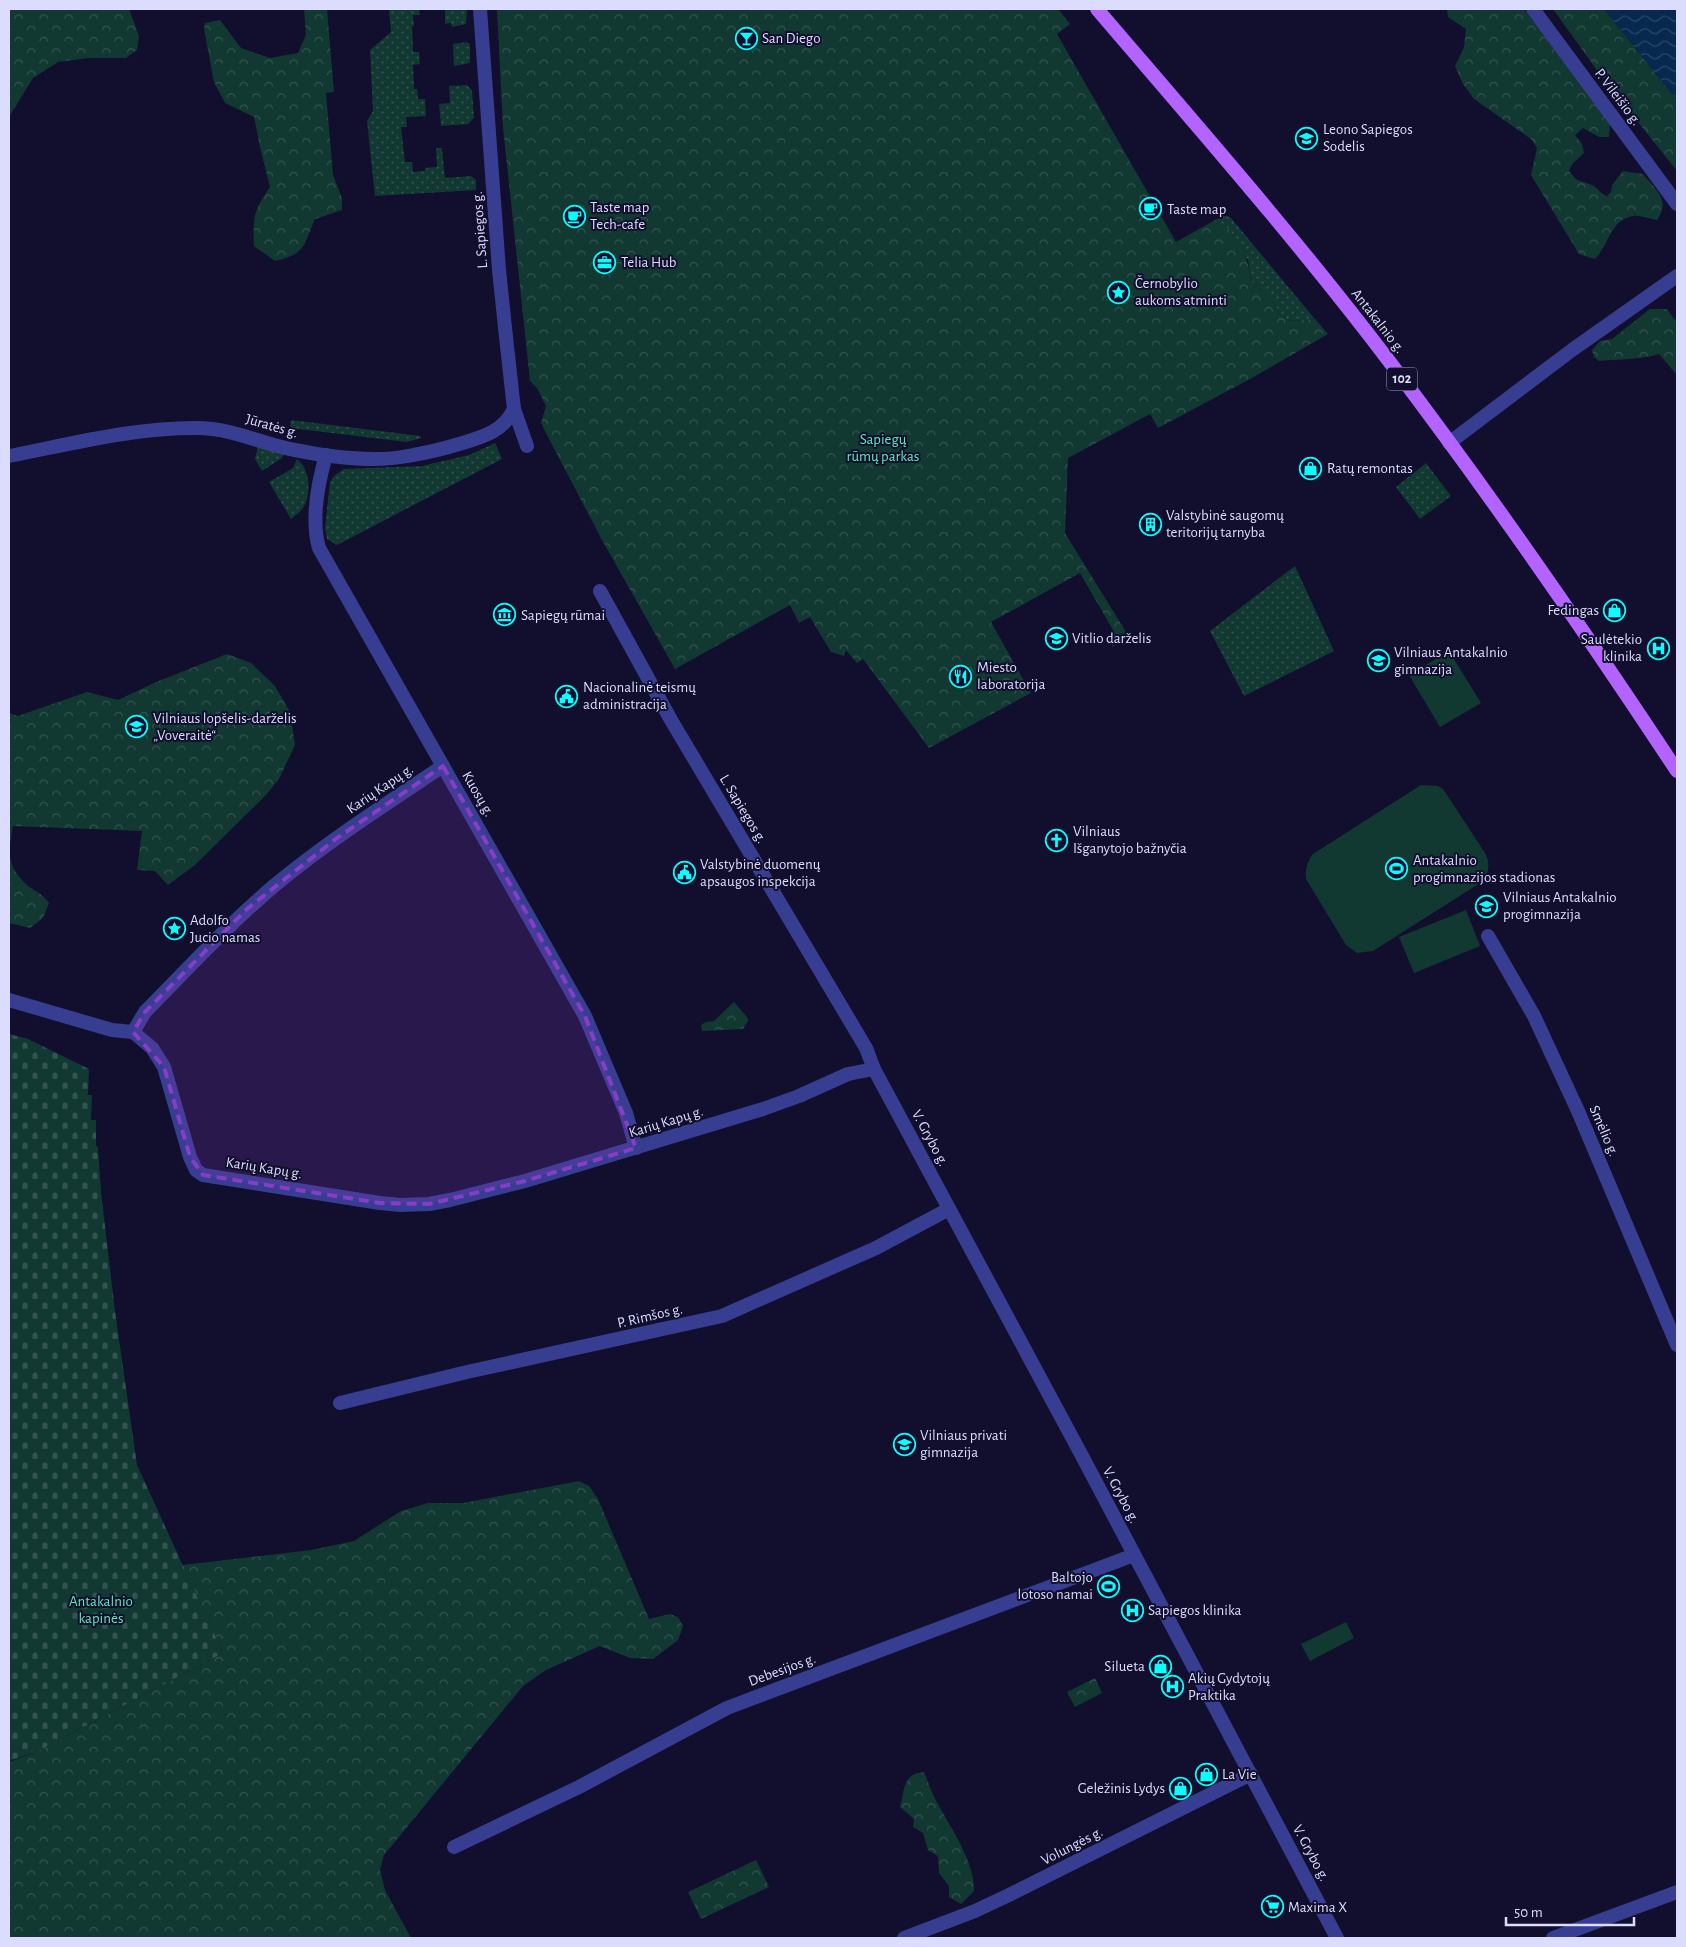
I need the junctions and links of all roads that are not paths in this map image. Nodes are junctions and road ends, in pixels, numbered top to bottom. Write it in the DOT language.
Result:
graph roads {
  1 [pos="480,9"];
  2 [pos="1097,9"];
  3 [pos="1533,9"];
  4 [pos="1677,204"];
  5 [pos="1677,276"];
  6 [pos="514,408"];
  7 [pos="1449,443"];
  8 [pos="527,446"];
  9 [pos="326,455"];
  10 [pos="9,456"];
  11 [pos="600,591"];
  12 [pos="443,766"];
  13 [pos="1677,771"];
  14 [pos="1488,936"];
  15 [pos="9,1000"];
  16 [pos="133,1032"];
  17 [pos="874,1068"];
  18 [pos="636,1148"];
  19 [pos="949,1209"];
  20 [pos="1677,1345"];
  21 [pos="340,1403"];
  22 [pos="1134,1555"];
  23 [pos="1251,1774"];
  24 [pos="454,1847"];
  25 [pos="1677,1892"];
  26 [pos="904,1938"];
  27 [pos="1338,1938"];
  28 [pos="1553,1938"];
  1 -- 6 [label="street, L. Sapiegos g."];
  2 -- 7 [label="main road, Antakalnio g. / 102"];
  3 -- 4 [label="street, P. Vileišio g."];
  5 -- 7 [label="street"];
  6 -- 8 [label="street, L. Sapiegos g."];
  6 -- 9 [label="street, Jūratės g."];
  7 -- 13 [label="main road, Antakalnio g. / 102"];
  9 -- 10 [label="street, Jūratės g."];
  9 -- 12 [label="street, Kuosų g."];
  11 -- 17 [label="street, L. Sapiegos g."];
  12 -- 16 [label="street, Karių Kapų g."];
  12 -- 18 [label="street, Kuosų g."];
  14 -- 20 [label="street, Smėlio g."];
  15 -- 16 [label="street"];
  16 -- 18 [label="street, Karių Kapų g."];
  17 -- 18 [label="street, Karių Kapų g."];
  17 -- 19 [label="street, V. Grybo g."];
  19 -- 21 [label="street, P. Rimšos g."];
  19 -- 22 [label="street, V. Grybo g."];
  22 -- 23 [label="street, V. Grybo g."];
  22 -- 24 [label="street, Debesijos g."];
  23 -- 26 [label="street, Volungės g."];
  23 -- 27 [label="street, V. Grybo g."];
  25 -- 28 [label="street"];
}
